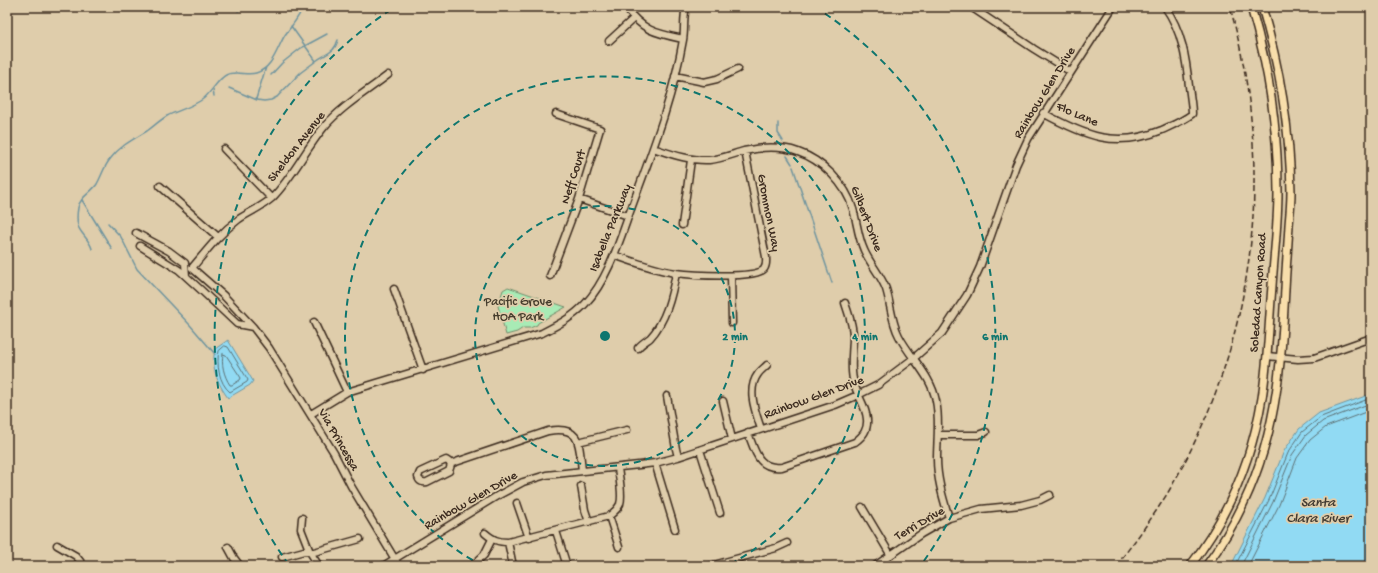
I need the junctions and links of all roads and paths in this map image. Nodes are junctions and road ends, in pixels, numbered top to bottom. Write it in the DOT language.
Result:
graph roads {
  1 [pos="625,7"];
  2 [pos="686,7"];
  3 [pos="971,7"];
  4 [pos="1113,7"];
  5 [pos="1165,7"];
  6 [pos="1251,7"];
  7 [pos="1262,7"];
  8 [pos="634,18"];
  9 [pos="683,39"];
  10 [pos="609,41"];
  11 [pos="738,69"];
  12 [pos="1070,72"];
  13 [pos="388,76"];
  14 [pos="675,76"];
  15 [pos="1043,113"];
  16 [pos="556,114"];
  17 [pos="653,148"];
  18 [pos="224,149"];
  19 [pos="745,151"];
  20 [pos="691,160"];
  21 [pos="160,186"];
  22 [pos="271,198"];
  23 [pos="579,199"];
  24 [pos="628,216"];
  25 [pos="682,225"];
  26 [pos="136,233"];
  27 [pos="218,237"];
  28 [pos="140,246"];
  29 [pos="614,255"];
  30 [pos="192,268"];
  31 [pos="676,273"];
  32 [pos="186,276"];
  33 [pos="550,276"];
  34 [pos="731,276"];
  35 [pos="394,289"];
  36 [pos="845,303"];
  37 [pos="314,322"];
  38 [pos="732,323"];
  39 [pos="253,327"];
  40 [pos="1371,338"];
  41 [pos="638,348"];
  42 [pos="1267,356"];
  43 [pos="914,358"];
  44 [pos="1281,358"];
  45 [pos="767,365"];
  46 [pos="423,370"];
  47 [pos="348,392"];
  48 [pos="858,395"];
  49 [pos="667,396"];
  50 [pos="723,401"];
  51 [pos="311,414"];
  52 [pos="761,429"];
  53 [pos="627,430"];
  54 [pos="986,432"];
  55 [pos="748,433"];
  56 [pos="938,435"];
  57 [pos="732,439"];
  58 [pos="578,442"];
  59 [pos="700,450"];
  60 [pos="678,457"];
  61 [pos="655,463"];
  62 [pos="450,464"];
  63 [pos="618,468"];
  64 [pos="582,471"];
  65 [pos="581,486"];
  66 [pos="1050,495"];
  67 [pos="517,503"];
  68 [pos="862,507"];
  69 [pos="720,512"];
  70 [pos="609,516"];
  71 [pos="302,518"];
  72 [pos="949,518"];
  73 [pos="589,522"];
  74 [pos="675,529"];
  75 [pos="556,531"];
  76 [pos="485,533"];
  77 [pos="529,538"];
  78 [pos="360,539"];
  79 [pos="492,539"];
  80 [pos="508,542"];
  81 [pos="787,542"];
  82 [pos="57,545"];
  83 [pos="228,547"];
  84 [pos="619,547"];
  85 [pos="310,552"];
  86 [pos="890,554"];
  87 [pos="282,557"];
  88 [pos="395,559"];
  89 [pos="729,563"];
  90 [pos="84,566"];
  91 [pos="240,566"];
  92 [pos="319,566"];
  93 [pos="383,566"];
  94 [pos="399,566"];
  95 [pos="472,566"];
  96 [pos="513,566"];
  97 [pos="567,566"];
  98 [pos="710,566"];
  99 [pos="875,566"];
  100 [pos="1190,566"];
  101 [pos="1206,566"];
  1 -- 8 [label="street"];
  2 -- 9 [label="street, Isabella Parkway"];
  3 -- 12 [label="street"];
  4 -- 12 [label="street, Rainbow Glen Drive"];
  5 -- 15 [label="street, Flo Lane"];
  6 -- 42 [label="main road, Soledad Canyon Road"];
  7 -- 44 [label="main road, Soledad Canyon Road"];
  8 -- 9 [label="street"];
  8 -- 10 [label="street"];
  9 -- 14 [label="street, Isabella Parkway"];
  11 -- 14 [label="street"];
  12 -- 15 [label="street, Rainbow Glen Drive"];
  13 -- 22 [label="street, Sheldon Avenue"];
  14 -- 17 [label="street, Isabella Parkway"];
  15 -- 43 [label="street, Rainbow Glen Drive"];
  16 -- 23 [label="street, Neff Court"];
  17 -- 20 [label="street, Gilbert Drive"];
  17 -- 24 [label="street, Isabella Parkway"];
  18 -- 22 [label="street"];
  19 -- 20 [label="street, Gilbert Drive"];
  19 -- 34 [label="street, Grommon Way"];
  19 -- 43 [label="street, Gilbert Drive"];
  20 -- 25 [label="street"];
  21 -- 27 [label="street"];
  22 -- 27 [label="street, Sheldon Avenue"];
  23 -- 24 [label="street"];
  23 -- 33 [label="street, Neff Court"];
  24 -- 29 [label="street, Isabella Parkway"];
  26 -- 32 [label="street"];
  27 -- 30 [label="street, Sheldon Avenue"];
  28 -- 32 [label="street"];
  29 -- 31 [label="street"];
  29 -- 46 [label="street, Isabella Parkway"];
  30 -- 39 [label="street, Via Princessa"];
  31 -- 34 [label="street"];
  31 -- 41 [label="street"];
  32 -- 39 [label="street"];
  34 -- 38 [label="street"];
  35 -- 46 [label="street"];
  36 -- 48 [label="street"];
  37 -- 47 [label="street"];
  39 -- 51 [label="street, Via Princessa"];
  40 -- 44 [label="street"];
  42 -- 44 [label="street"];
  42 -- 100 [label="main road, Soledad Canyon Road"];
  43 -- 48 [label="street, Rainbow Glen Drive"];
  43 -- 56 [label="street, Gilbert Drive"];
  44 -- 101 [label="main road, Soledad Canyon Road"];
  45 -- 52 [label="street"];
  46 -- 47 [label="street, Isabella Parkway"];
  47 -- 51 [label="street, Isabella Parkway"];
  48 -- 52 [label="street, Rainbow Glen Drive"];
  48 -- 55 [label="street"];
  49 -- 60 [label="street"];
  50 -- 57 [label="street"];
  51 -- 88 [label="street, Via Princessa"];
  52 -- 55 [label="street, Rainbow Glen Drive"];
  53 -- 58 [label="street"];
  54 -- 56 [label="street"];
  55 -- 57 [label="street, Rainbow Glen Drive"];
  56 -- 72 [label="street, Gilbert Drive"];
  57 -- 59 [label="street, Rainbow Glen Drive"];
  58 -- 62 [label="street"];
  58 -- 64 [label="street"];
  59 -- 60 [label="street, Rainbow Glen Drive"];
  59 -- 69 [label="street"];
  60 -- 61 [label="street, Rainbow Glen Drive"];
  61 -- 63 [label="street, Rainbow Glen Drive"];
  61 -- 74 [label="street"];
  62 -- 62 [label="street"];
  63 -- 64 [label="street, Rainbow Glen Drive"];
  63 -- 70 [label="street"];
  64 -- 88 [label="street, Rainbow Glen Drive"];
  65 -- 73 [label="street"];
  66 -- 72 [label="street, Terri Drive"];
  67 -- 77 [label="street"];
  68 -- 86 [label="street"];
  70 -- 73 [label="street"];
  70 -- 84 [label="street"];
  71 -- 85 [label="street"];
  72 -- 86 [label="street, Terri Drive"];
  73 -- 75 [label="street"];
  75 -- 77 [label="street"];
  75 -- 97 [label="street"];
  76 -- 79 [label="street"];
  77 -- 80 [label="street"];
  78 -- 85 [label="street"];
  79 -- 80 [label="street"];
  79 -- 95 [label="street"];
  80 -- 96 [label="street"];
  81 -- 89 [label="street"];
  82 -- 90 [label="street"];
  83 -- 91 [label="street"];
  85 -- 87 [label="street"];
  85 -- 92 [label="street"];
  86 -- 99 [label="street, Terri Drive"];
  88 -- 93 [label="street, Rainbow Glen Drive"];
  88 -- 94 [label="street, Via Princessa"];
  89 -- 98 [label="street"];
}
